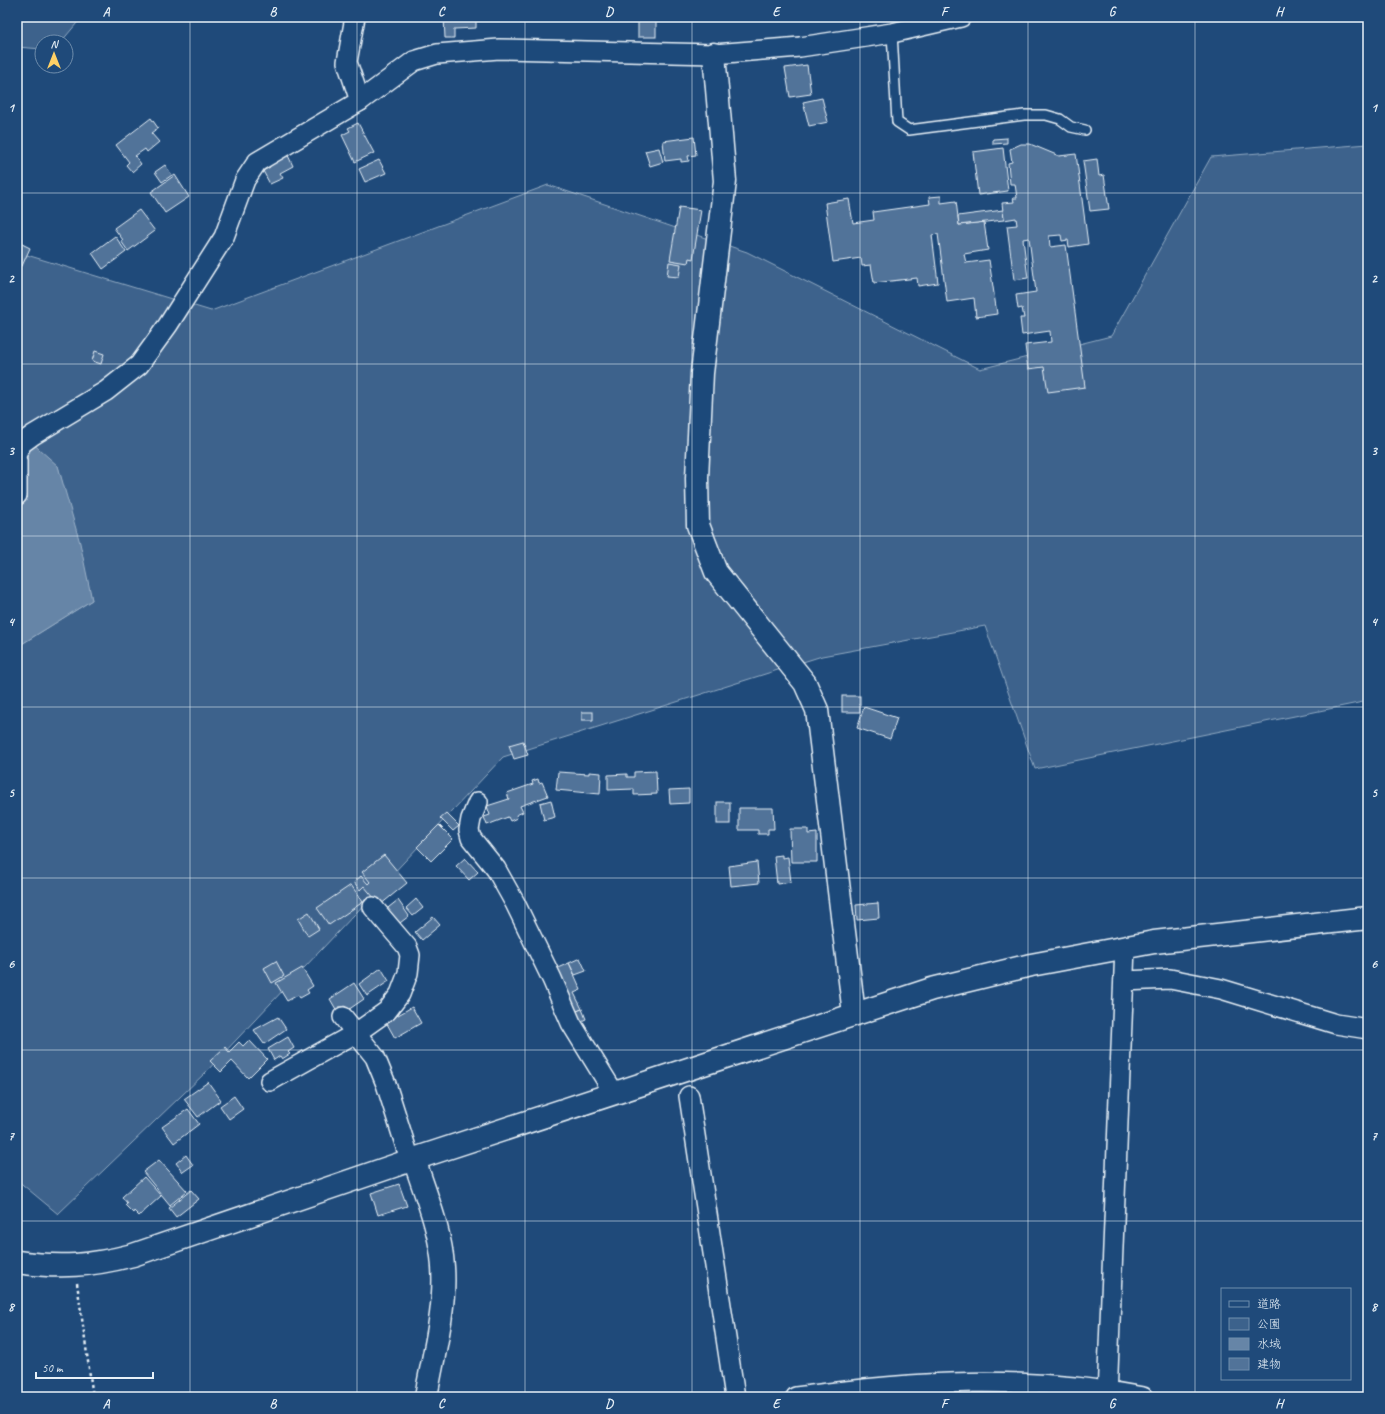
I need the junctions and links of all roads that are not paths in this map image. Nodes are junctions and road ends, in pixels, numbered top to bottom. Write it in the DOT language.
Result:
graph roads {
  1 [pos="355,17"];
  2 [pos="962,17"];
  3 [pos="892,33"];
  4 [pos="714,54"];
  5 [pos="360,101"];
  6 [pos="1085,130"];
  7 [pos="17,453"];
  8 [pos="17,461"];
  9 [pos="17,495"];
  10 [pos="478,802"];
  11 [pos="374,907"];
  12 [pos="1368,918"];
  13 [pos="1125,947"];
  14 [pos="1124,982"];
  15 [pos="854,1014"];
  16 [pos="343,1017"];
  17 [pos="1368,1029"];
  18 [pos="356,1033"];
  19 [pos="270,1082"];
  20 [pos="614,1093"];
  21 [pos="689,1096"];
  22 [pos="412,1159"];
  23 [pos="17,1262"];
  24 [pos="1107,1393"];
  25 [pos="426,1397"];
  26 [pos="735,1397"];
  27 [pos="796,1397"];
  28 [pos="1142,1397"];
  1 -- 5 [label="street"];
  2 -- 3 [label="street"];
  3 -- 4 [label="street"];
  3 -- 6 [label="lane"];
  4 -- 5 [label="street"];
  4 -- 15 [label="street"];
  5 -- 7 [label="street"];
  8 -- 9 [label="street"];
  10 -- 20 [label="street"];
  11 -- 18 [label="street"];
  12 -- 13 [label="street"];
  13 -- 14 [label="street"];
  13 -- 15 [label="street"];
  14 -- 17 [label="street"];
  14 -- 24 [label="street"];
  15 -- 20 [label="street"];
  16 -- 18 [label="street"];
  18 -- 19 [label="street"];
  18 -- 22 [label="street"];
  20 -- 22 [label="street"];
  21 -- 26 [label="street"];
  22 -- 23 [label="street"];
  22 -- 25 [label="street"];
  24 -- 27 [label="street"];
  24 -- 28 [label="street"];
}
